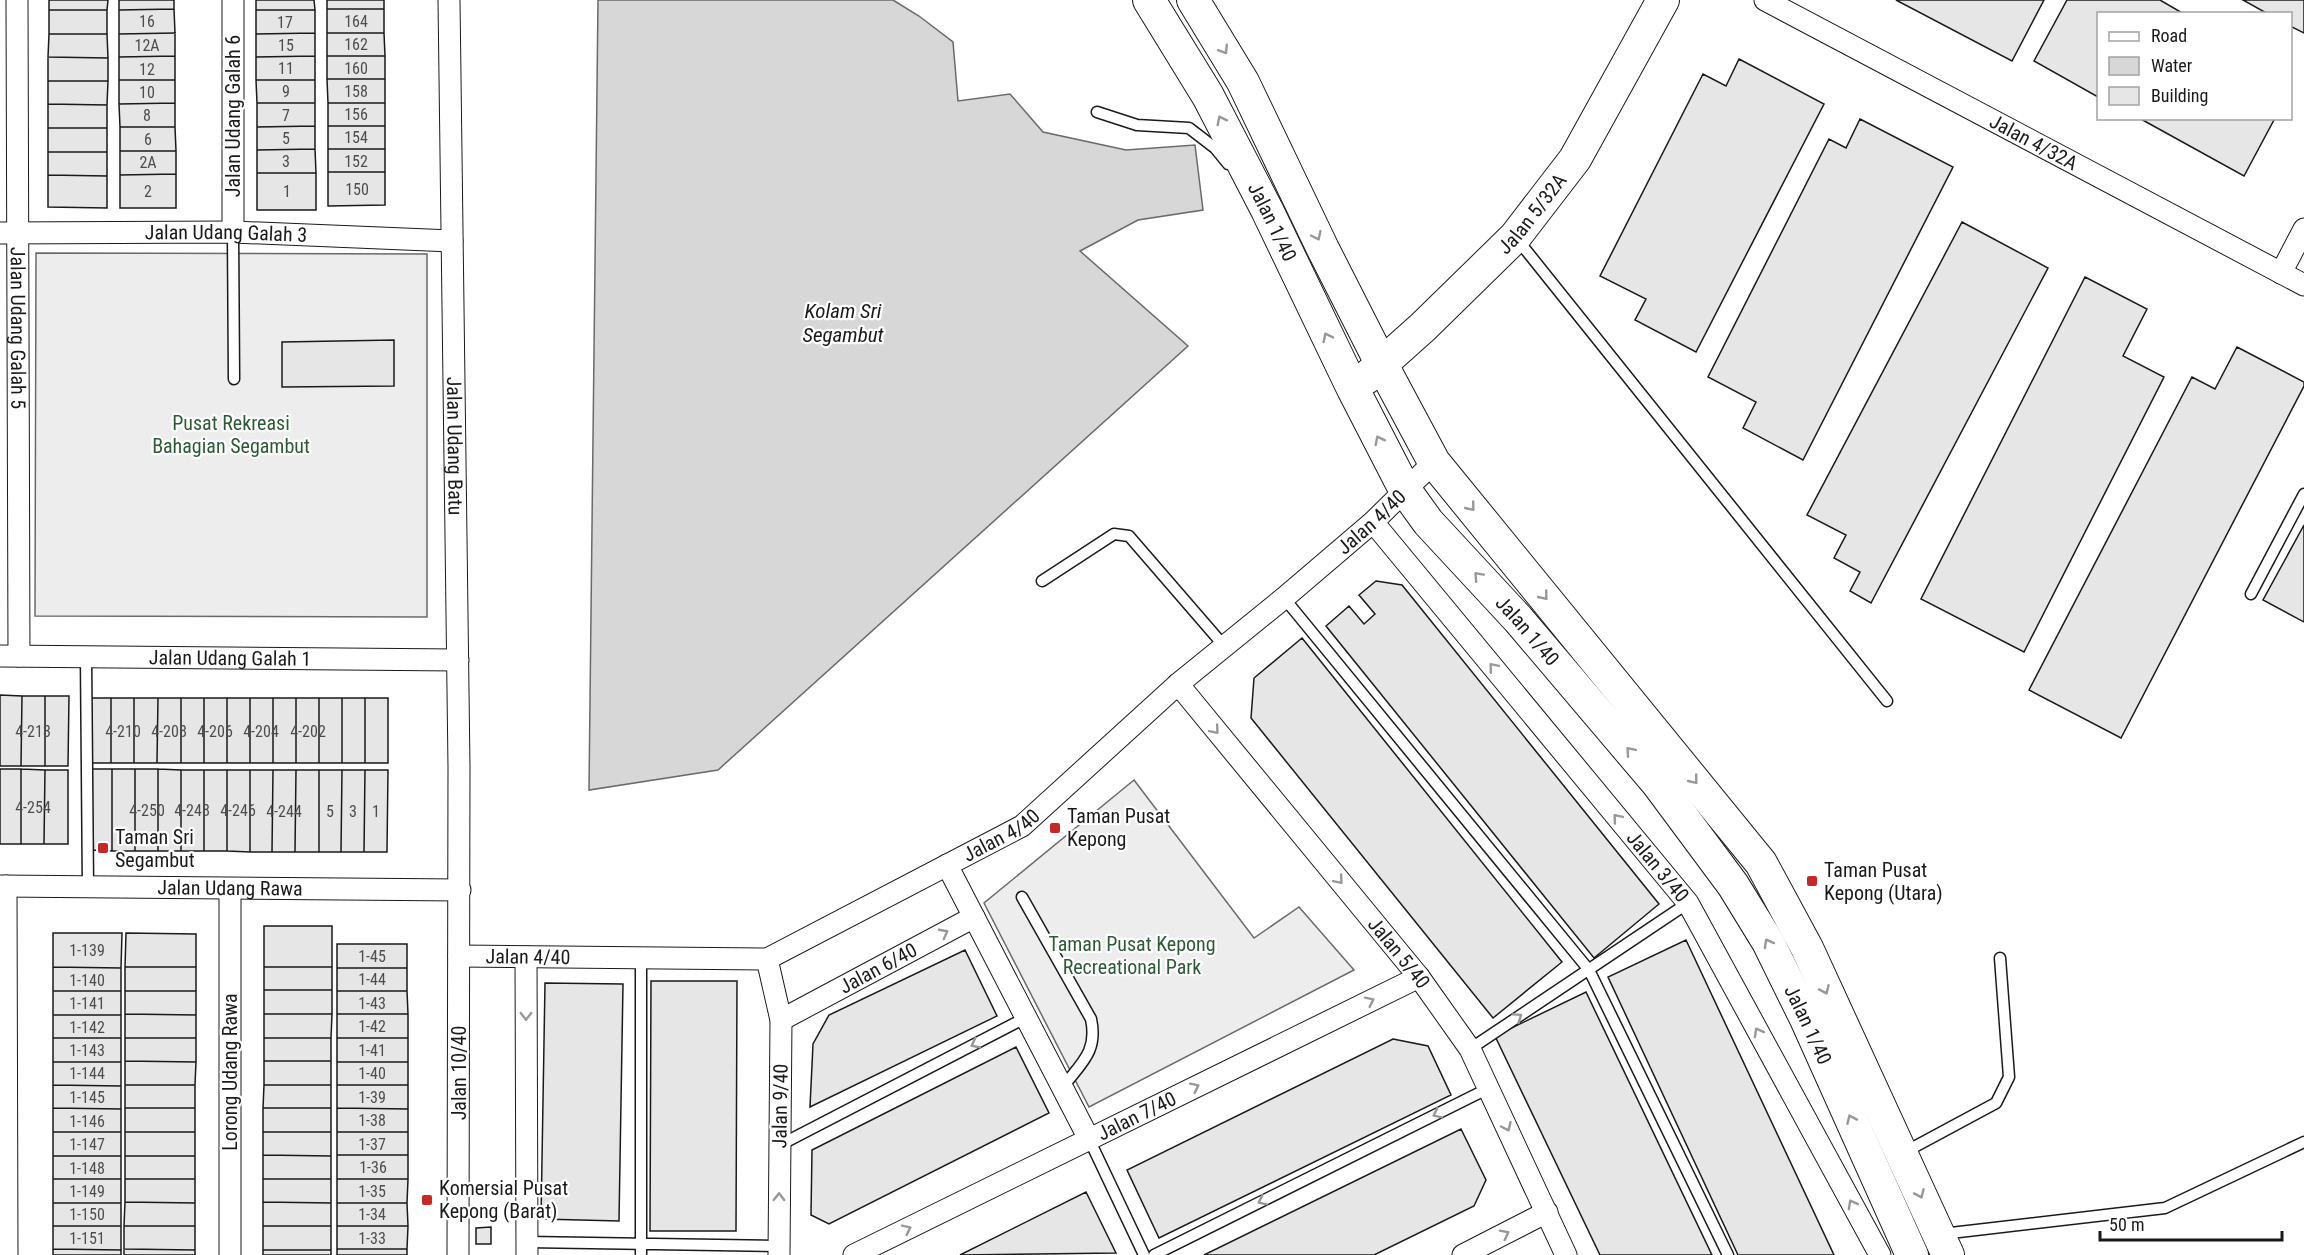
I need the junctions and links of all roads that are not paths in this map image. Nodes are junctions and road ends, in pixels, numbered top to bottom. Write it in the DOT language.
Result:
graph roads {
  1 [pos="17,0"];
  2 [pos="233,0"];
  3 [pos="449,0"];
  4 [pos="1149,0"];
  5 [pos="1192,0"];
  6 [pos="1663,0"];
  7 [pos="1765,0"];
  8 [pos="1096,112"];
  9 [pos="1267,210"];
  10 [pos="2304,229"];
  11 [pos="233,232"];
  12 [pos="9,233"];
  13 [pos="1515,237"];
  14 [pos="453,241"];
  15 [pos="2281,273"];
  16 [pos="2304,285"];
  17 [pos="1382,365"];
  18 [pos="234,379"];
  19 [pos="1353,389"];
  20 [pos="9,443"];
  21 [pos="1434,462"];
  22 [pos="1405,490"];
  23 [pos="2304,494"];
  24 [pos="1372,522"];
  25 [pos="1042,581"];
  26 [pos="2251,594"];
  27 [pos="1284,598"];
  28 [pos="1225,647"];
  29 [pos="10,656"];
  30 [pos="86,657"];
  31 [pos="458,660"];
  32 [pos="1178,684"];
  33 [pos="1887,701"];
  34 [pos="947,865"];
  35 [pos="3,886"];
  36 [pos="88,887"];
  37 [pos="230,889"];
  38 [pos="460,890"];
  39 [pos="1022,897"];
  40 [pos="1688,903"];
  41 [pos="974,917"];
  42 [pos="3,935"];
  43 [pos="459,956"];
  44 [pos="525,957"];
  45 [pos="641,958"];
  46 [pos="2000,958"];
  47 [pos="767,959"];
  48 [pos="1589,970"];
  49 [pos="1419,977"];
  50 [pos="1027,1017"];
  51 [pos="782,1020"];
  52 [pos="3,1040"];
  53 [pos="1470,1050"];
  54 [pos="1063,1087"];
  55 [pos="1489,1088"];
  56 [pos="1089,1140"];
  57 [pos="2304,1142"];
  58 [pos="780,1145"];
  59 [pos="1902,1154"];
  60 [pos="3,1175"];
  61 [pos="1547,1212"];
  62 [pos="641,1243"];
  63 [pos="1943,1245"];
  64 [pos="527,1249"];
  65 [pos="778,1250"];
  66 [pos="1907,1253"];
  67 [pos="7,1255"];
  68 [pos="230,1255"];
  69 [pos="458,1255"];
  70 [pos="641,1255"];
  71 [pos="854,1255"];
  72 [pos="1144,1255"];
  73 [pos="1154,1255"];
  74 [pos="1463,1255"];
  75 [pos="1566,1255"];
  76 [pos="1728,1255"];
  77 [pos="1880,1255"];
  1 -- 12 [label="street, Jalan Udang Galah 5"];
  2 -- 11 [label="street, Jalan Udang Galah 6"];
  3 -- 14 [label="street, Jalan Udang Batu"];
  9 -- 4 [label="main road, Jalan 1/40, one-way"];
  5 -- 17 [label="main road, Jalan 1/40, one-way"];
  6 -- 13 [label="main road, Jalan 5/32A"];
  7 -- 15 [label="street, Jalan 4/32A"];
  8 -- 9 [label="lane"];
  19 -- 9 [label="main road, Jalan 1/40, one-way"];
  10 -- 15 [label="street"];
  11 -- 12 [label="street, Jalan Udang Galah 3"];
  11 -- 14 [label="street, Jalan Udang Galah 3"];
  11 -- 18 [label="lane"];
  12 -- 20 [label="street, Jalan Udang Galah 5"];
  13 -- 17 [label="main road, Jalan 5/32A"];
  13 -- 33 [label="lane"];
  14 -- 31 [label="street, Jalan Udang Batu"];
  15 -- 16 [label="street, Jalan 4/32A"];
  17 -- 19 [label="main road, Jalan 5/32A"];
  17 -- 21 [label="main road, Jalan 1/40"];
  22 -- 19 [label="main road, Jalan 1/40, one-way"];
  20 -- 29 [label="street, Jalan Udang Galah 5"];
  21 -- 22 [label="street, Jalan 4/40"];
  21 -- 59 [label="main road, Jalan 1/40, one-way"];
  22 -- 24 [label="street, Jalan 4/40"];
  66 -- 22 [label="main road, Jalan 1/40, one-way"];
  23 -- 26 [label="lane"];
  24 -- 27 [label="street, Jalan 4/40"];
  40 -- 24 [label="street, Jalan 3/40, one-way"];
  25 -- 28 [label="lane"];
  27 -- 28 [label="street, Jalan 4/40"];
  27 -- 48 [label="lane"];
  28 -- 32 [label="street, Jalan 4/40"];
  29 -- 30 [label="street, Jalan Udang Galah 1"];
  30 -- 31 [label="street, Jalan Udang Galah 1"];
  30 -- 36 [label="lane"];
  31 -- 38 [label="street, Jalan Udang Batu"];
  32 -- 34 [label="street, Jalan 4/40"];
  32 -- 49 [label="street, Jalan 5/40, one-way"];
  34 -- 41 [label="street"];
  34 -- 47 [label="street, Jalan 4/40"];
  35 -- 36 [label="street, Jalan Udang Rawa"];
  35 -- 42 [label="street"];
  36 -- 37 [label="street, Jalan Udang Rawa"];
  37 -- 38 [label="street, Jalan Udang Rawa"];
  37 -- 68 [label="street, Lorong Udang Rawa"];
  38 -- 43 [label="street, Jalan 10/40"];
  39 -- 54 [label="lane"];
  40 -- 48 [label="lane"];
  77 -- 40 [label="street, Jalan 3/40, one-way"];
  41 -- 50 [label="street"];
  51 -- 41 [label="street, Jalan 6/40, one-way"];
  42 -- 52 [label="street"];
  43 -- 44 [label="street, Jalan 4/40"];
  43 -- 69 [label="street, Jalan 10/40"];
  44 -- 45 [label="street, Jalan 4/40"];
  44 -- 64 [label="street, one-way"];
  45 -- 47 [label="street, Jalan 4/40"];
  45 -- 62 [label="lane"];
  46 -- 59 [label="lane"];
  47 -- 51 [label="street, Jalan 9/40"];
  53 -- 48 [label="lane, one-way"];
  48 -- 76 [label="lane"];
  49 -- 53 [label="street, Jalan 5/40"];
  56 -- 49 [label="street, Jalan 7/40, one-way"];
  50 -- 54 [label="street"];
  50 -- 58 [label="lane, one-way"];
  51 -- 58 [label="street, Jalan 9/40"];
  52 -- 60 [label="street"];
  53 -- 55 [label="street, Jalan 5/40"];
  54 -- 56 [label="street"];
  55 -- 61 [label="street, Jalan 5/40, one-way"];
  55 -- 73 [label="lane, one-way"];
  71 -- 56 [label="street, Jalan 7/40, one-way"];
  56 -- 72 [label="lane"];
  57 -- 63 [label="lane"];
  65 -- 58 [label="street, Jalan 9/40, one-way"];
  59 -- 63 [label="main road, Jalan 1/40, one-way"];
  60 -- 67 [label="street"];
  74 -- 61 [label="street, one-way"];
  61 -- 75 [label="street, Jalan 5/40"];
  62 -- 64 [label="lane"];
  62 -- 65 [label="lane"];
  62 -- 70 [label="lane"];
  63 -- 66 [label="street"];
}
